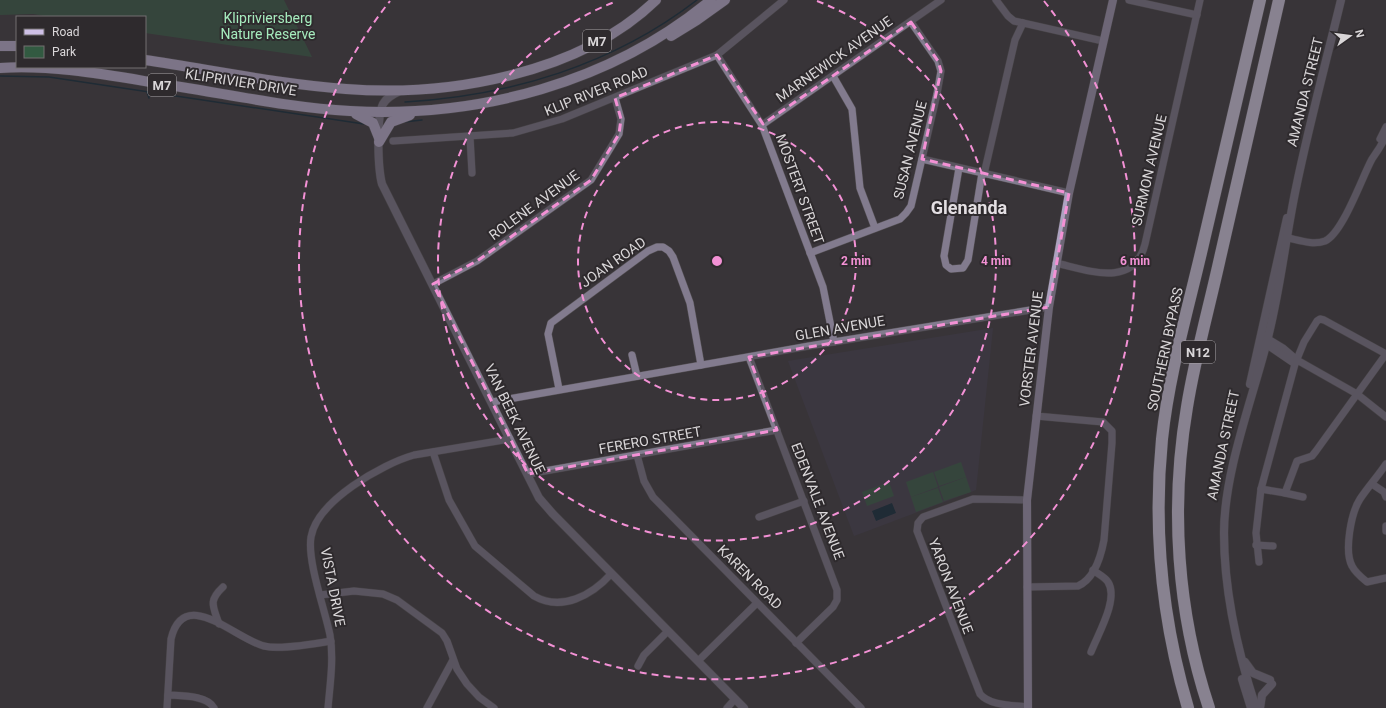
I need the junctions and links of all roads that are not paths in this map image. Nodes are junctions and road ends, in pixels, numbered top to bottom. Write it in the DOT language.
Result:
graph roads {
  1 [pos="656,0"];
  2 [pos="712,0"];
  3 [pos="725,0"];
  4 [pos="784,0"];
  5 [pos="941,0"];
  6 [pos="996,0"];
  7 [pos="1113,0"];
  8 [pos="1129,0"];
  9 [pos="1200,0"];
  10 [pos="1255,0"];
  11 [pos="1260,0"];
  12 [pos="1279,0"];
  13 [pos="1341,0"];
  14 [pos="1197,15"];
  15 [pos="911,22"];
  16 [pos="1023,23"];
  17 [pos="1103,41"];
  18 [pos="0,46"];
  19 [pos="16,46"];
  20 [pos="634,51"];
  21 [pos="1248,52"];
  22 [pos="716,55"];
  23 [pos="146,60"];
  24 [pos="0,68"];
  25 [pos="832,76"];
  26 [pos="403,90"];
  27 [pos="615,98"];
  28 [pos="431,110"];
  29 [pos="351,111"];
  30 [pos="381,112"];
  31 [pos="762,125"];
  32 [pos="1386,127"];
  33 [pos="1386,136"];
  34 [pos="470,137"];
  35 [pos="379,140"];
  36 [pos="393,141"];
  37 [pos="1373,158"];
  38 [pos="922,160"];
  39 [pos="959,168"];
  40 [pos="472,173"];
  41 [pos="983,173"];
  42 [pos="1069,193"];
  43 [pos="874,228"];
  44 [pos="1285,237"];
  45 [pos="810,253"];
  46 [pos="1056,263"];
  47 [pos="433,284"];
  48 [pos="1049,307"];
  49 [pos="1264,340"];
  50 [pos="834,342"];
  51 [pos="1386,354"];
  52 [pos="632,355"];
  53 [pos="750,357"];
  54 [pos="1296,362"];
  55 [pos="701,365"];
  56 [pos="637,376"];
  57 [pos="559,389"];
  58 [pos="1357,394"];
  59 [pos="492,402"];
  60 [pos="1036,416"];
  61 [pos="1386,417"];
  62 [pos="777,430"];
  63 [pos="1240,434"];
  64 [pos="510,439"];
  65 [pos="433,452"];
  66 [pos="637,455"];
  67 [pos="1386,464"];
  68 [pos="528,474"];
  69 [pos="1372,484"];
  70 [pos="1261,489"];
  71 [pos="1285,493"];
  72 [pos="1303,497"];
  73 [pos="1386,497"];
  74 [pos="1027,500"];
  75 [pos="804,501"];
  76 [pos="759,517"];
  77 [pos="1386,526"];
  78 [pos="1386,531"];
  79 [pos="1256,545"];
  80 [pos="1273,546"];
  81 [pos="1258,562"];
  82 [pos="1093,570"];
  83 [pos="611,574"];
  84 [pos="1386,578"];
  85 [pos="223,587"];
  86 [pos="1027,587"];
  87 [pos="320,595"];
  88 [pos="757,603"];
  89 [pos="219,624"];
  90 [pos="668,631"];
  91 [pos="330,641"];
  92 [pos="796,643"];
  93 [pos="1091,652"];
  94 [pos="1242,656"];
  95 [pos="453,660"];
  96 [pos="698,661"];
  97 [pos="638,666"];
  98 [pos="168,695"];
  99 [pos="735,699"];
  100 [pos="1028,707"];
  101 [pos="167,708"];
  102 [pos="214,708"];
  103 [pos="328,708"];
  104 [pos="427,708"];
  105 [pos="494,708"];
  106 [pos="726,708"];
  107 [pos="744,708"];
  108 [pos="861,708"];
  109 [pos="1188,708"];
  110 [pos="1209,708"];
  111 [pos="1250,708"];
  112 [pos="1256,708"];
  113 [pos="1260,708"];
  1 -- 26 [label="main road, M7"];
  2 -- 20 [label="main road, M7"];
  3 -- 20 [label="main road"];
  4 -- 22 [label="street, KLIP RIVER ROAD"];
  5 -- 15 [label="street, MARNEWICK AVENUE"];
  6 -- 16 [label="street"];
  7 -- 17 [label="main road, VORSTER AVENUE"];
  8 -- 14 [label="street"];
  9 -- 14 [label="street, SURMON AVENUE"];
  10 -- 21 [label="highway"];
  11 -- 21 [label="highway, SOUTHERN BYPASS / N12"];
  12 -- 110 [label="highway, N12"];
  13 -- 44 [label="street, AMANDA STREET"];
  14 -- 46 [label="street, SURMON AVENUE"];
  15 -- 25 [label="street, MARNEWICK AVENUE"];
  15 -- 38 [label="street, SUSAN AVENUE"];
  16 -- 17 [label="street"];
  16 -- 41 [label="street"];
  17 -- 42 [label="main road, VORSTER AVENUE"];
  18 -- 19 [label="main road"];
  20 -- 28 [label="main road, M7"];
  21 -- 109 [label="highway, SOUTHERN BYPASS / N12"];
  22 -- 27 [label="street, KLIP RIVER ROAD"];
  22 -- 31 [label="street, MOSTERT STREET"];
  23 -- 26 [label="main road, KLIPRIVIER DRIVE / M7"];
  24 -- 29 [label="main road, KLIPRIVIER DRIVE / M7"];
  25 -- 31 [label="street, MARNEWICK AVENUE"];
  25 -- 43 [label="street"];
  26 -- 30 [label="street, VAN BEEK AVENUE"];
  27 -- 34 [label="street, KLIP RIVER ROAD"];
  27 -- 47 [label="street, ROLENE AVENUE"];
  28 -- 30 [label="main road, KLIPRIVIER DRIVE / M7"];
  28 -- 35 [label="main road"];
  29 -- 30 [label="main road, KLIPRIVIER DRIVE / M7"];
  29 -- 35 [label="main road"];
  30 -- 35 [label="street, VAN BEEK AVENUE"];
  31 -- 45 [label="street, MOSTERT STREET"];
  32 -- 37 [label="street"];
  33 -- 37 [label="street"];
  34 -- 36 [label="street, KLIP RIVER ROAD"];
  34 -- 40 [label="street"];
  35 -- 47 [label="street, VAN BEEK AVENUE"];
  37 -- 44 [label="street"];
  38 -- 39 [label="street"];
  38 -- 43 [label="street, SUSAN AVENUE"];
  39 -- 41 [label="street"];
  39 -- 41 [label="street"];
  41 -- 42 [label="street"];
  42 -- 46 [label="main road, VORSTER AVENUE"];
  43 -- 45 [label="street, SUSAN AVENUE"];
  44 -- 49 [label="street, AMANDA STREET"];
  45 -- 50 [label="street, MOSTERT STREET"];
  46 -- 48 [label="main road, VORSTER AVENUE"];
  47 -- 59 [label="street, VAN BEEK AVENUE"];
  48 -- 50 [label="street, GLEN AVENUE"];
  48 -- 60 [label="main road, VORSTER AVENUE"];
  49 -- 54 [label="street"];
  49 -- 63 [label="street, AMANDA STREET"];
  50 -- 53 [label="street, GLEN AVENUE"];
  51 -- 54 [label="street"];
  51 -- 58 [label="street"];
  52 -- 56 [label="street"];
  53 -- 55 [label="street, GLEN AVENUE"];
  53 -- 62 [label="street, EDENVALE AVENUE"];
  54 -- 58 [label="street"];
  54 -- 70 [label="street"];
  55 -- 56 [label="street, GLEN AVENUE"];
  55 -- 57 [label="street, JOAN ROAD"];
  56 -- 57 [label="street, GLEN AVENUE"];
  57 -- 59 [label="street, GLEN AVENUE"];
  58 -- 61 [label="street"];
  58 -- 71 [label="street"];
  59 -- 64 [label="street, VAN BEEK AVENUE"];
  60 -- 74 [label="main road, VORSTER AVENUE"];
  60 -- 82 [label="street"];
  62 -- 66 [label="street, FERERO STREET"];
  62 -- 75 [label="street, EDENVALE AVENUE"];
  63 -- 94 [label="street, AMANDA STREET"];
  63 -- 111 [label="street, AMANDA STREET"];
  64 -- 65 [label="street, VISTA DRIVE"];
  64 -- 68 [label="street, VAN BEEK AVENUE"];
  65 -- 83 [label="street"];
  65 -- 87 [label="street, VISTA DRIVE"];
  66 -- 68 [label="street, FERERO STREET"];
  66 -- 88 [label="street, KAREN ROAD"];
  67 -- 69 [label="street"];
  68 -- 83 [label="street, VAN BEEK AVENUE"];
  69 -- 73 [label="street"];
  69 -- 84 [label="street"];
  70 -- 71 [label="street"];
  70 -- 79 [label="street"];
  71 -- 72 [label="street"];
  74 -- 86 [label="main road, VORSTER AVENUE"];
  74 -- 100 [label="street, YARON AVENUE"];
  75 -- 76 [label="street"];
  75 -- 92 [label="street, EDENVALE AVENUE"];
  77 -- 78 [label="street"];
  79 -- 80 [label="street"];
  79 -- 81 [label="street"];
  82 -- 86 [label="street"];
  82 -- 93 [label="street"];
  83 -- 90 [label="street, VAN BEEK AVENUE"];
  85 -- 89 [label="street"];
  86 -- 100 [label="main road, VORSTER AVENUE"];
  87 -- 91 [label="street, VISTA DRIVE"];
  87 -- 95 [label="street"];
  88 -- 92 [label="street, KAREN ROAD"];
  88 -- 96 [label="street"];
  89 -- 91 [label="street"];
  89 -- 98 [label="street"];
  90 -- 96 [label="street, VAN BEEK AVENUE"];
  90 -- 97 [label="street"];
  91 -- 103 [label="street, VISTA DRIVE"];
  92 -- 108 [label="street, KAREN ROAD"];
  94 -- 112 [label="street, AMANDA STREET"];
  94 -- 113 [label="street"];
  95 -- 104 [label="street"];
  95 -- 105 [label="street"];
  96 -- 99 [label="street, VAN BEEK AVENUE"];
  98 -- 101 [label="street"];
  98 -- 102 [label="street"];
  99 -- 106 [label="street"];
  99 -- 107 [label="street, VAN BEEK AVENUE"];
}
